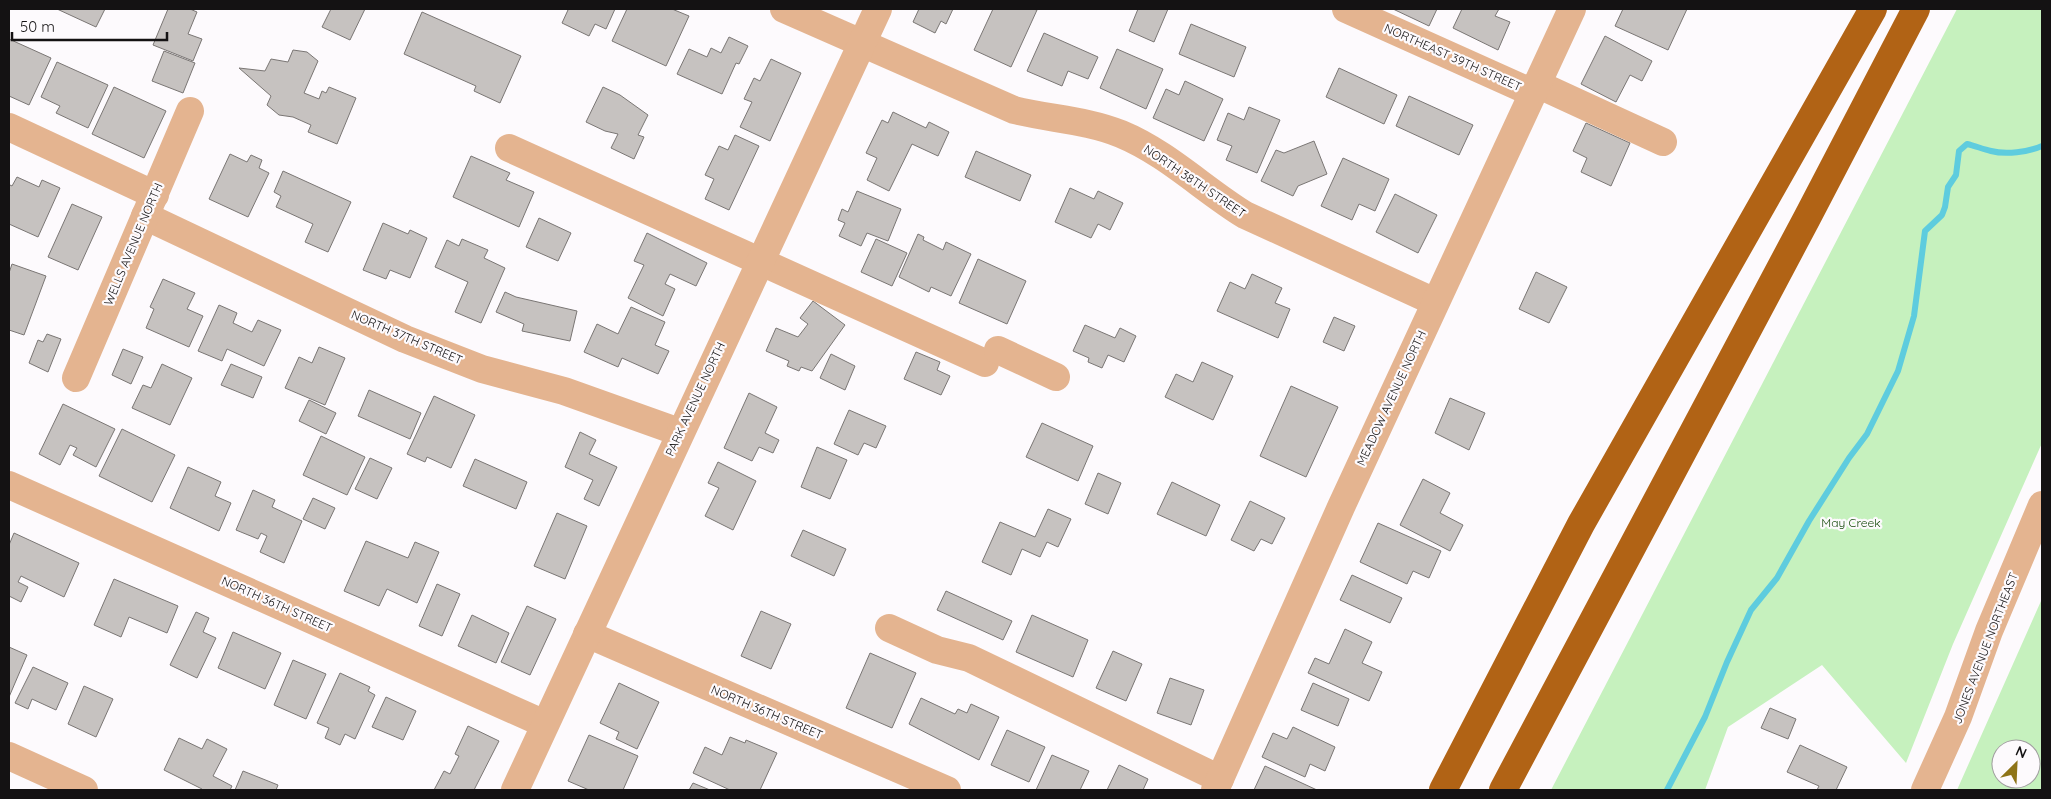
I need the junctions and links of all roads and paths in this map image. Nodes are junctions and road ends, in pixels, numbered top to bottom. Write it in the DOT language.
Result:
graph roads {
  1 [pos="784,9"];
  2 [pos="878,9"];
  3 [pos="1346,9"];
  4 [pos="1572,9"];
  5 [pos="1852,9"];
  6 [pos="1873,9"];
  7 [pos="1916,9"];
  8 [pos="861,43"];
  9 [pos="1535,88"];
  10 [pos="190,111"];
  11 [pos="9,127"];
  12 [pos="1663,142"];
  13 [pos="509,148"];
  14 [pos="1790,157"];
  15 [pos="150,205"];
  16 [pos="760,260"];
  17 [pos="1435,302"];
  18 [pos="1056,377"];
  19 [pos="76,378"];
  20 [pos="679,432"];
  21 [pos="9,485"];
  22 [pos="2042,505"];
  23 [pos="889,628"];
  24 [pos="587,634"];
  25 [pos="545,724"];
  26 [pos="9,756"];
  27 [pos="1218,785"];
  28 [pos="84,790"];
  29 [pos="515,790"];
  30 [pos="947,790"];
  31 [pos="1443,790"];
  32 [pos="1503,790"];
  33 [pos="1925,790"];
  1 -- 8 [label="street, NORTH 38TH STREET"];
  2 -- 8 [label="street, PARK AVENUE NORTH"];
  3 -- 9 [label="street, NORTHEAST 39TH STREET"];
  4 -- 9 [label="street, MEADOW AVENUE NORTH"];
  5 -- 14 [label="highway"];
  6 -- 14 [label="highway"];
  7 -- 32 [label="highway"];
  8 -- 16 [label="street, PARK AVENUE NORTH"];
  8 -- 17 [label="street, NORTH 38TH STREET"];
  9 -- 12 [label="street, NORTHEAST 39TH STREET"];
  9 -- 17 [label="street, MEADOW AVENUE NORTH"];
  10 -- 15 [label="street, WELLS AVENUE NORTH"];
  11 -- 15 [label="street, NORTH 37TH STREET"];
  13 -- 16 [label="street"];
  14 -- 31 [label="highway"];
  15 -- 19 [label="street, WELLS AVENUE NORTH"];
  15 -- 20 [label="street, NORTH 37TH STREET"];
  16 -- 18 [label="street"];
  16 -- 20 [label="street, PARK AVENUE NORTH"];
  17 -- 27 [label="street, MEADOW AVENUE NORTH"];
  20 -- 24 [label="street, PARK AVENUE NORTH"];
  21 -- 25 [label="street, NORTH 36TH STREET"];
  22 -- 33 [label="street, JONES AVENUE NORTHEAST"];
  23 -- 27 [label="street"];
  24 -- 25 [label="street, PARK AVENUE NORTH"];
  24 -- 30 [label="street, NORTH 36TH STREET"];
  25 -- 29 [label="street, PARK AVENUE NORTH"];
  26 -- 28 [label="street"];
}
